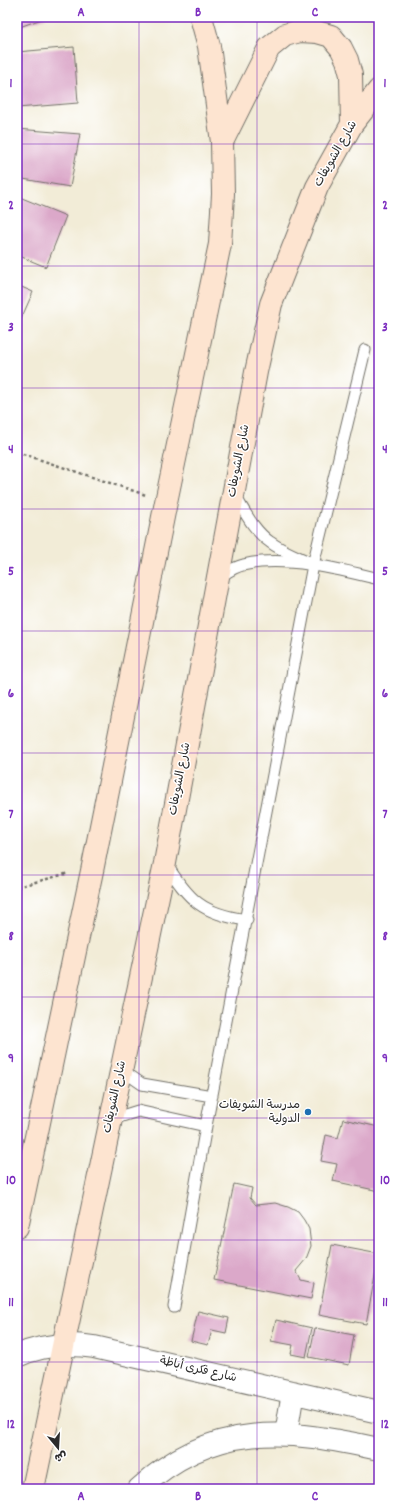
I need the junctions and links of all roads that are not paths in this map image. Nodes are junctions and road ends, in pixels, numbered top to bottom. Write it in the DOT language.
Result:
graph roads {
  1 [pos="201,17"];
  2 [pos="379,90"];
  3 [pos="352,124"];
  4 [pos="222,142"];
  5 [pos="365,350"];
  6 [pos="233,493"];
  7 [pos="313,564"];
  8 [pos="218,578"];
  9 [pos="379,579"];
  10 [pos="165,863"];
  11 [pos="246,920"];
  12 [pos="122,1065"];
  13 [pos="212,1096"];
  14 [pos="110,1122"];
  15 [pos="206,1126"];
  16 [pos="17,1227"];
  17 [pos="174,1306"];
  18 [pos="63,1345"];
  19 [pos="17,1356"];
  20 [pos="293,1392"];
  21 [pos="379,1412"];
  22 [pos="286,1434"];
  23 [pos="379,1449"];
  24 [pos="33,1489"];
  25 [pos="139,1489"];
  1 -- 4 [label="main road"];
  2 -- 3 [label="main road, شارع الشويفات"];
  3 -- 4 [label="main road"];
  3 -- 6 [label="main road, شارع الشويفات"];
  4 -- 16 [label="main road"];
  5 -- 7 [label="lane"];
  6 -- 7 [label="lane"];
  6 -- 8 [label="main road, شارع الشويفات"];
  7 -- 8 [label="lane"];
  7 -- 9 [label="lane"];
  7 -- 11 [label="lane"];
  8 -- 10 [label="main road, شارع الشويفات"];
  10 -- 11 [label="lane"];
  10 -- 12 [label="main road, شارع الشويفات"];
  11 -- 13 [label="lane"];
  12 -- 13 [label="lane"];
  12 -- 14 [label="main road, شارع الشويفات"];
  13 -- 15 [label="lane"];
  14 -- 15 [label="lane"];
  14 -- 18 [label="main road, شارع الشويفات"];
  15 -- 17 [label="lane"];
  18 -- 19 [label="street, شارع فكرى أباظة"];
  18 -- 20 [label="street, شارع فكرى أباظة"];
  18 -- 24 [label="main road, شارع الشويفات"];
  20 -- 21 [label="street, شارع فكرى أباظة"];
  20 -- 22 [label="street"];
  22 -- 23 [label="street"];
  22 -- 25 [label="street"];
}
